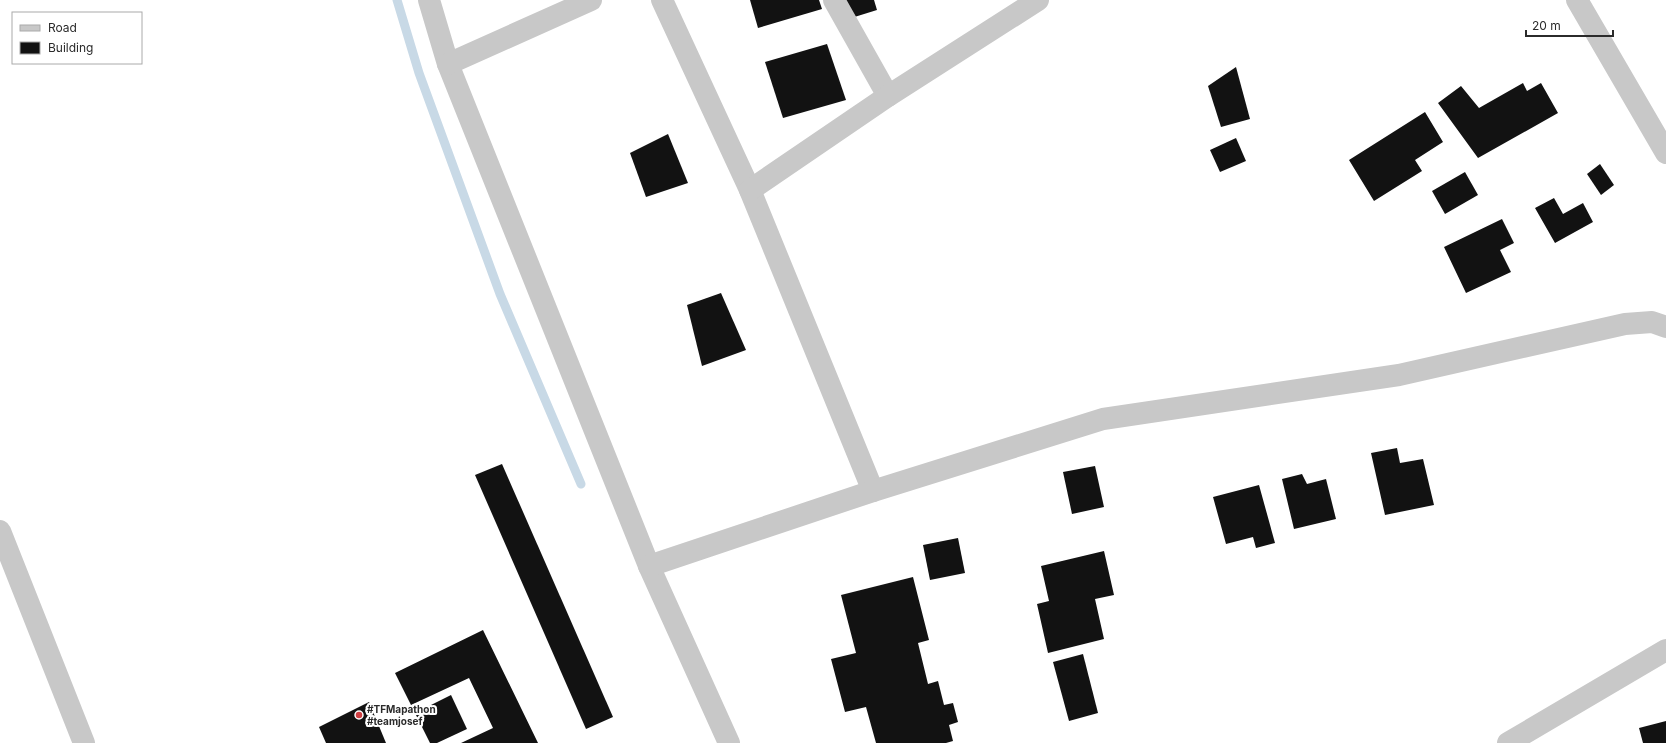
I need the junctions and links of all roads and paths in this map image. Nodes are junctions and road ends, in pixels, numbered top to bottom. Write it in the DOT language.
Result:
graph roads {
  1 [pos="429,0"];
  2 [pos="591,0"];
  3 [pos="662,0"];
  4 [pos="834,0"];
  5 [pos="1038,0"];
  6 [pos="1577,0"];
  7 [pos="448,64"];
  8 [pos="888,96"];
  9 [pos="1666,153"];
  10 [pos="750,190"];
  11 [pos="1666,327"];
  12 [pos="873,490"];
  13 [pos="0,532"];
  14 [pos="648,566"];
  15 [pos="1666,650"];
  16 [pos="84,743"];
  17 [pos="729,743"];
  18 [pos="1508,743"];
  1 -- 7 [label="street"];
  2 -- 7 [label="street"];
  3 -- 10 [label="street"];
  4 -- 8 [label="street"];
  5 -- 8 [label="street"];
  6 -- 9 [label="street"];
  7 -- 14 [label="street"];
  8 -- 10 [label="street"];
  10 -- 12 [label="street"];
  11 -- 12 [label="street"];
  12 -- 14 [label="street"];
  13 -- 16 [label="street"];
  14 -- 17 [label="street"];
  15 -- 18 [label="street"];
}
